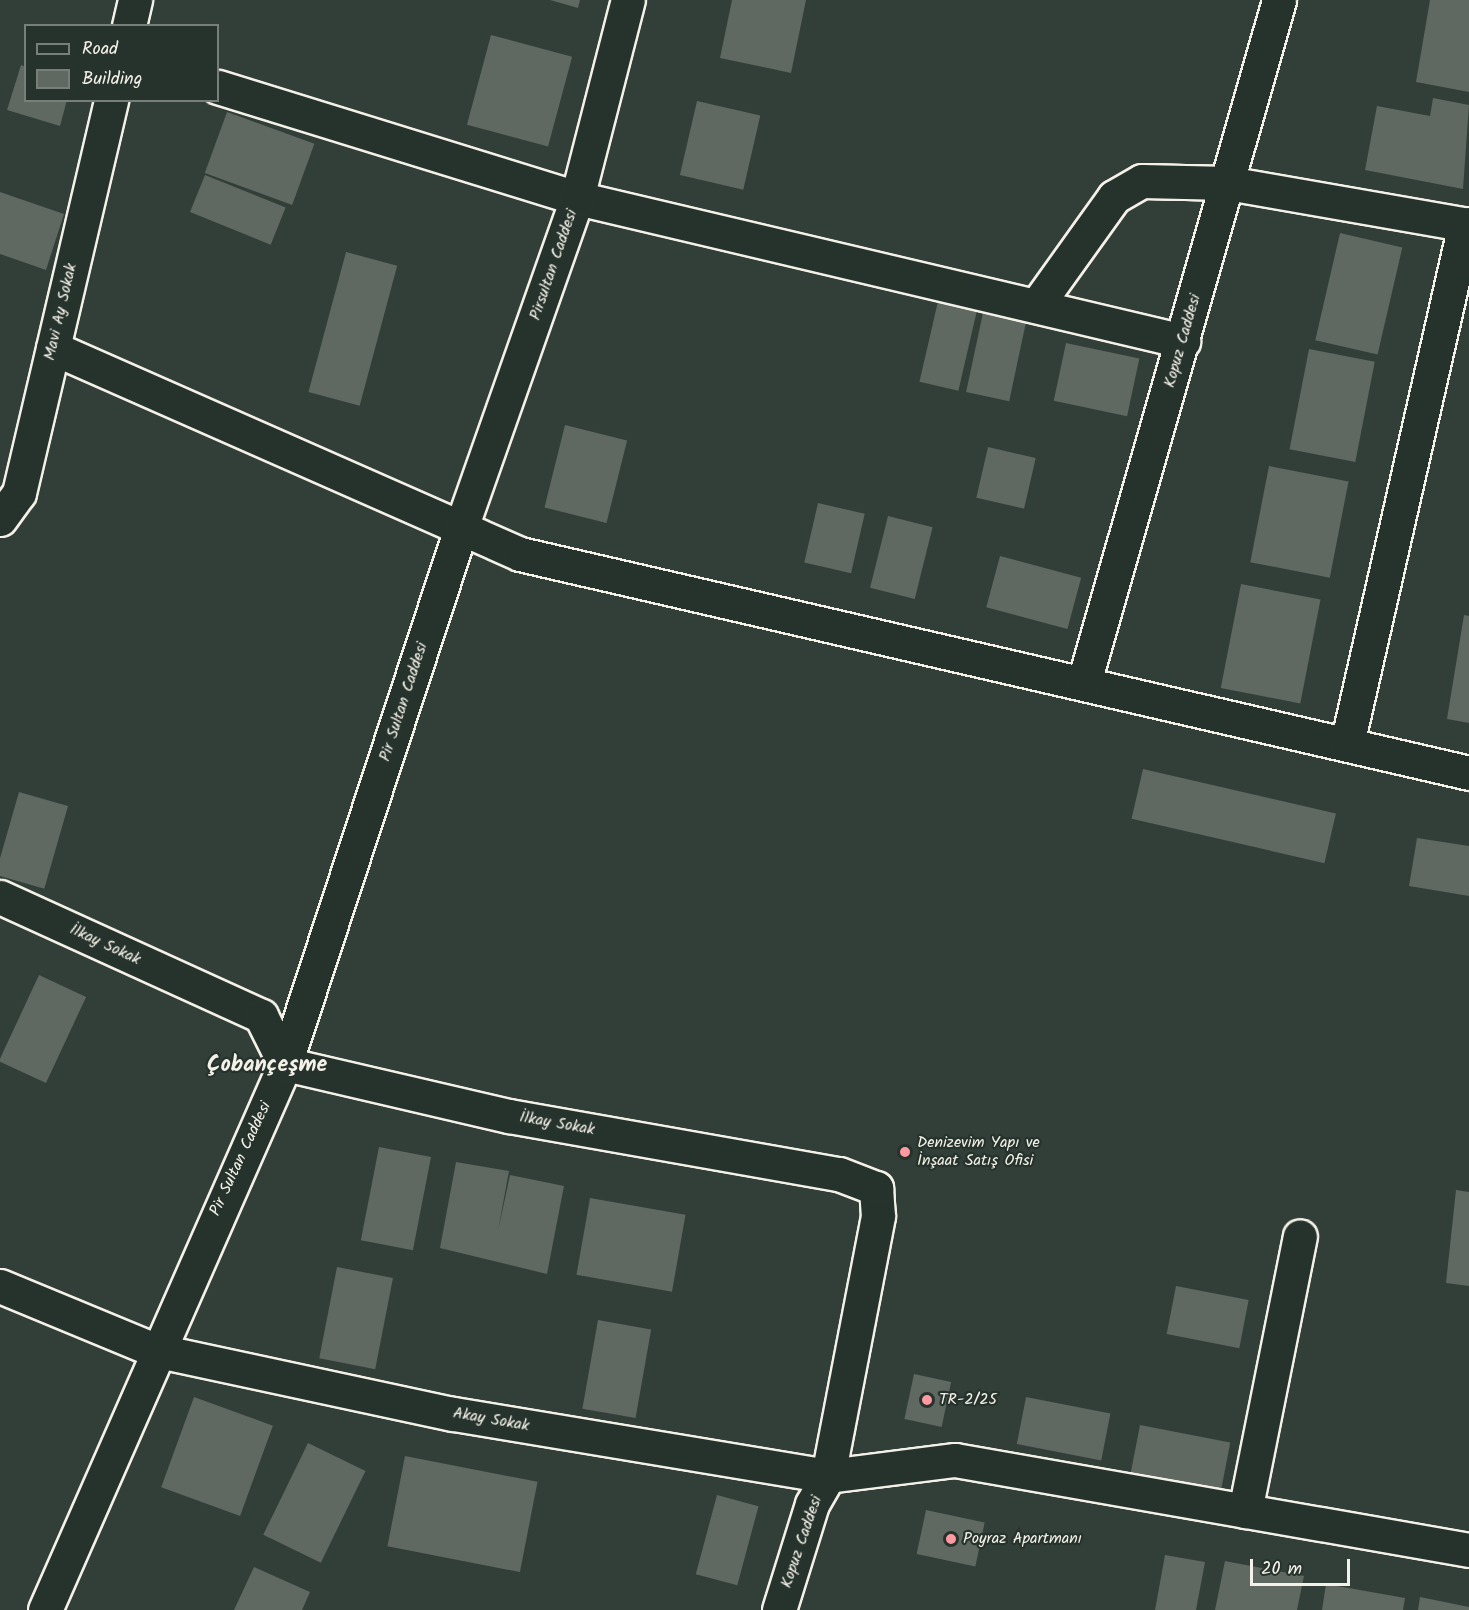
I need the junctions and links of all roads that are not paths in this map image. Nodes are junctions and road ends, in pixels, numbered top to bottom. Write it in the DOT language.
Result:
graph roads {
  1 [pos="135,0"];
  2 [pos="628,0"];
  3 [pos="1280,0"];
  4 [pos="129,24"];
  5 [pos="219,87"];
  6 [pos="111,102"];
  7 [pos="1228,183"];
  8 [pos="577,198"];
  9 [pos="1467,225"];
  10 [pos="1036,306"];
  11 [pos="1183,341"];
  12 [pos="52,348"];
  13 [pos="0,519"];
  14 [pos="462,525"];
  15 [pos="1084,682"];
  16 [pos="1347,744"];
  17 [pos="1469,773"];
  18 [pos="0,897"];
  19 [pos="285,1064"];
  20 [pos="1300,1236"];
  21 [pos="0,1286"];
  22 [pos="157,1351"];
  23 [pos="828,1476"];
  24 [pos="1245,1511"];
  25 [pos="1469,1550"];
  26 [pos="45,1610"];
  27 [pos="779,1610"];
  1 -- 4 [label="street"];
  2 -- 8 [label="street, Pirsultan Caddesi"];
  3 -- 7 [label="street, Kopuz Caddesi"];
  5 -- 8 [label="street"];
  6 -- 12 [label="street, Mavi Ay Sokak"];
  7 -- 9 [label="street"];
  7 -- 10 [label="street"];
  7 -- 11 [label="street, Kopuz Caddesi"];
  8 -- 10 [label="street"];
  8 -- 14 [label="street, Pirsultan Caddesi"];
  9 -- 16 [label="street"];
  10 -- 11 [label="street"];
  11 -- 15 [label="street, Kopuz Caddesi"];
  12 -- 13 [label="street, Mavi Ay Sokak"];
  12 -- 14 [label="street"];
  14 -- 15 [label="street"];
  14 -- 19 [label="street, Pir Sultan Caddesi"];
  15 -- 16 [label="street"];
  16 -- 17 [label="street"];
  18 -- 19 [label="street, İlkay Sokak"];
  19 -- 22 [label="street, Pir Sultan Caddesi"];
  19 -- 23 [label="street, İlkay Sokak"];
  20 -- 24 [label="street"];
  21 -- 22 [label="street, Akay Sokak"];
  22 -- 23 [label="street, Akay Sokak"];
  22 -- 26 [label="street, Pir Sultan Caddesi"];
  23 -- 24 [label="street, Akay Sokak"];
  23 -- 27 [label="street, Kopuz Caddesi"];
  24 -- 25 [label="street, Akay Sokak"];
}
